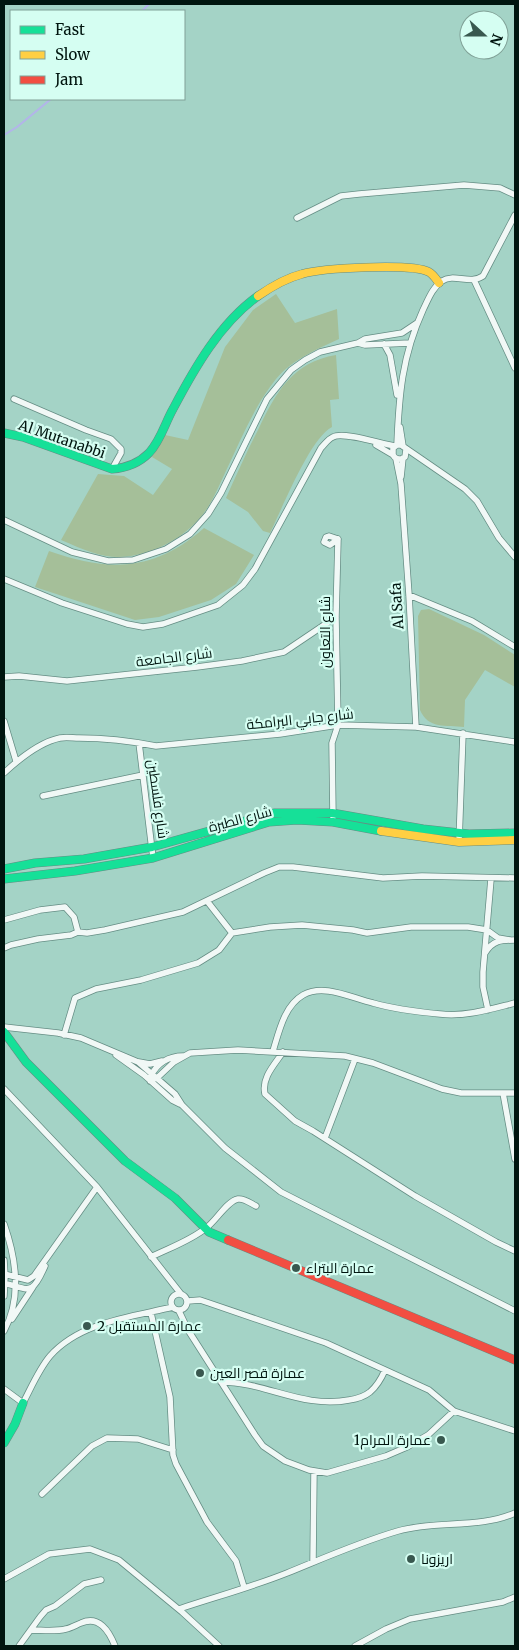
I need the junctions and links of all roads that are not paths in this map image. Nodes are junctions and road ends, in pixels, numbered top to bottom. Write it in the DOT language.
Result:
graph roads {
  1 [pos="515,195"];
  2 [pos="515,215"];
  3 [pos="297,218"];
  4 [pos="474,280"];
  5 [pos="439,283"];
  6 [pos="417,323"];
  7 [pos="358,343"];
  8 [pos="410,343"];
  9 [pos="384,344"];
  10 [pos="515,368"];
  11 [pos="14,399"];
  12 [pos="399,404"];
  13 [pos="4,432"];
  14 [pos="372,442"];
  15 [pos="400,447"];
  16 [pos="394,457"];
  17 [pos="404,457"];
  18 [pos="429,464"];
  19 [pos="112,469"];
  20 [pos="400,484"];
  21 [pos="4,520"];
  22 [pos="338,539"];
  23 [pos="515,557"];
  24 [pos="4,579"];
  25 [pos="409,595"];
  26 [pos="336,617"];
  27 [pos="515,648"];
  28 [pos="4,677"];
  29 [pos="4,721"];
  30 [pos="338,725"];
  31 [pos="416,727"];
  32 [pos="463,733"];
  33 [pos="139,742"];
  34 [pos="515,742"];
  35 [pos="16,761"];
  36 [pos="4,773"];
  37 [pos="143,775"];
  38 [pos="43,796"];
  39 [pos="333,818"];
  40 [pos="459,833"];
  41 [pos="515,833"];
  42 [pos="515,840"];
  43 [pos="459,842"];
  44 [pos="152,847"];
  45 [pos="153,858"];
  46 [pos="4,869"];
  47 [pos="515,878"];
  48 [pos="4,879"];
  49 [pos="491,879"];
  50 [pos="207,902"];
  51 [pos="4,920"];
  52 [pos="486,930"];
  53 [pos="78,932"];
  54 [pos="232,933"];
  55 [pos="512,940"];
  56 [pos="4,948"];
  57 [pos="484,954"];
  58 [pos="515,1003"];
  59 [pos="488,1010"];
  60 [pos="4,1027"];
  61 [pos="4,1032"];
  62 [pos="64,1035"];
  63 [pos="107,1050"];
  64 [pos="273,1051"];
  65 [pos="283,1052"];
  66 [pos="183,1056"];
  67 [pos="168,1058"];
  68 [pos="355,1059"];
  69 [pos="138,1062"];
  70 [pos="169,1067"];
  71 [pos="154,1075"];
  72 [pos="150,1081"];
  73 [pos="4,1089"];
  74 [pos="168,1089"];
  75 [pos="503,1093"];
  76 [pos="515,1093"];
  77 [pos="182,1105"];
  78 [pos="325,1138"];
  79 [pos="515,1159"];
  80 [pos="97,1187"];
  81 [pos="256,1206"];
  82 [pos="4,1224"];
  83 [pos="206,1229"];
  84 [pos="515,1251"];
  85 [pos="51,1254"];
  86 [pos="151,1257"];
  87 [pos="4,1260"];
  88 [pos="4,1274"];
  89 [pos="15,1278"];
  90 [pos="4,1283"];
  91 [pos="15,1286"];
  92 [pos="33,1287"];
  93 [pos="181,1294"];
  94 [pos="4,1296"];
  95 [pos="188,1301"];
  96 [pos="176,1309"];
  97 [pos="515,1311"];
  98 [pos="151,1313"];
  99 [pos="4,1330"];
  100 [pos="515,1360"];
  101 [pos="385,1370"];
  102 [pos="221,1382"];
  103 [pos="4,1389"];
  104 [pos="23,1403"];
  105 [pos="454,1411"];
  106 [pos="515,1431"];
  107 [pos="4,1443"];
  108 [pos="173,1450"];
  109 [pos="314,1471"];
  110 [pos="42,1494"];
  111 [pos="515,1513"];
  112 [pos="313,1562"];
  113 [pos="4,1579"];
  114 [pos="101,1580"];
  115 [pos="244,1588"];
  116 [pos="515,1596"];
  117 [pos="178,1609"];
  118 [pos="30,1630"];
  119 [pos="19,1646"];
  120 [pos="114,1646"];
  121 [pos="219,1646"];
  122 [pos="355,1646"];
  1 -- 3 [label="street"];
  2 -- 4 [label="street"];
  4 -- 5 [label="street"];
  4 -- 10 [label="street"];
  5 -- 6 [label="street"];
  5 -- 19 [label="street"];
  6 -- 7 [label="street"];
  6 -- 8 [label="street"];
  7 -- 9 [label="street"];
  7 -- 21 [label="street"];
  8 -- 9 [label="street"];
  8 -- 12 [label="street"];
  9 -- 12 [label="street"];
  11 -- 19 [label="street"];
  12 -- 15 [label="street"];
  13 -- 19 [label="street, Al Mutanabbi"];
  14 -- 15 [label="street"];
  14 -- 16 [label="street"];
  14 -- 24 [label="street"];
  15 -- 16 [label="street"];
  15 -- 17 [label="street"];
  15 -- 18 [label="street"];
  16 -- 17 [label="street"];
  16 -- 20 [label="street"];
  17 -- 18 [label="street"];
  17 -- 20 [label="street"];
  18 -- 23 [label="street"];
  20 -- 25 [label="street, Al Safa"];
  22 -- 26 [label="street, شارع التعاون"];
  25 -- 27 [label="street"];
  25 -- 31 [label="street, Al Safa"];
  26 -- 28 [label="street, شارع الجامعة"];
  26 -- 30 [label="street, شارع التعاون"];
  29 -- 35 [label="street"];
  30 -- 31 [label="street, شارع جابي البرامكة"];
  30 -- 33 [label="street, شارع جابي البرامكة"];
  30 -- 39 [label="street, شارع التعاون"];
  31 -- 32 [label="street, شارع جابي البرامكة"];
  32 -- 34 [label="street, شارع جابي البرامكة"];
  32 -- 40 [label="street"];
  33 -- 35 [label="street, شارع جابي البرامكة"];
  33 -- 37 [label="street, شارع فلسطين"];
  35 -- 36 [label="street, شارع جابي البرامكة"];
  37 -- 38 [label="street"];
  37 -- 44 [label="street, شارع فلسطين"];
  39 -- 40 [label="street, شارع الطيرة"];
  39 -- 43 [label="street, شارع الطيرة"];
  39 -- 44 [label="street, شارع الطيرة"];
  39 -- 45 [label="street, شارع الطيرة"];
  40 -- 41 [label="street, شارع الطيرة"];
  40 -- 43 [label="street"];
  42 -- 43 [label="street, شارع الطيرة"];
  44 -- 45 [label="street, شارع فلسطين"];
  44 -- 46 [label="street, شارع الطيرة"];
  45 -- 48 [label="street, شارع الطيرة"];
  47 -- 49 [label="street"];
  49 -- 50 [label="street"];
  49 -- 52 [label="street"];
  50 -- 53 [label="street"];
  50 -- 54 [label="street"];
  51 -- 53 [label="street"];
  52 -- 54 [label="street"];
  52 -- 55 [label="street"];
  52 -- 57 [label="street"];
  53 -- 56 [label="street"];
  54 -- 62 [label="street"];
  55 -- 57 [label="street"];
  57 -- 59 [label="street"];
  58 -- 59 [label="street"];
  59 -- 64 [label="street"];
  60 -- 62 [label="street"];
  61 -- 83 [label="street"];
  62 -- 63 [label="street"];
  63 -- 69 [label="street"];
  63 -- 72 [label="street"];
  64 -- 65 [label="street"];
  64 -- 66 [label="street"];
  65 -- 68 [label="street"];
  65 -- 78 [label="street"];
  66 -- 67 [label="street"];
  66 -- 70 [label="street"];
  67 -- 69 [label="street"];
  67 -- 71 [label="street"];
  68 -- 75 [label="street"];
  68 -- 78 [label="street"];
  69 -- 71 [label="street"];
  70 -- 71 [label="street"];
  70 -- 74 [label="street"];
  71 -- 72 [label="street"];
  71 -- 74 [label="street"];
  72 -- 77 [label="street"];
  73 -- 80 [label="street"];
  74 -- 77 [label="street"];
  75 -- 76 [label="street"];
  75 -- 79 [label="street"];
  77 -- 97 [label="street"];
  78 -- 84 [label="street"];
  80 -- 85 [label="street"];
  80 -- 86 [label="street"];
  81 -- 83 [label="street"];
  82 -- 89 [label="street"];
  83 -- 86 [label="street"];
  83 -- 100 [label="street"];
  85 -- 89 [label="street"];
  85 -- 92 [label="street"];
  86 -- 93 [label="street"];
  87 -- 88 [label="street"];
  88 -- 89 [label="street"];
  88 -- 90 [label="street"];
  89 -- 91 [label="street"];
  90 -- 91 [label="street"];
  90 -- 94 [label="street"];
  91 -- 92 [label="street"];
  91 -- 99 [label="street"];
  92 -- 99 [label="street"];
  93 -- 95 [label="street"];
  93 -- 96 [label="street"];
  95 -- 96 [label="street"];
  95 -- 101 [label="street"];
  96 -- 98 [label="street"];
  96 -- 102 [label="street"];
  98 -- 104 [label="street"];
  98 -- 108 [label="street"];
  101 -- 102 [label="street"];
  101 -- 105 [label="street"];
  102 -- 109 [label="street"];
  103 -- 104 [label="street"];
  104 -- 107 [label="street"];
  105 -- 106 [label="street"];
  105 -- 109 [label="street"];
  108 -- 110 [label="street"];
  108 -- 115 [label="street"];
  109 -- 112 [label="street"];
  111 -- 112 [label="street"];
  112 -- 115 [label="street"];
  113 -- 117 [label="street"];
  114 -- 118 [label="street"];
  115 -- 117 [label="street"];
  116 -- 122 [label="street"];
  117 -- 121 [label="street"];
  118 -- 119 [label="street"];
  118 -- 120 [label="street"];
}
